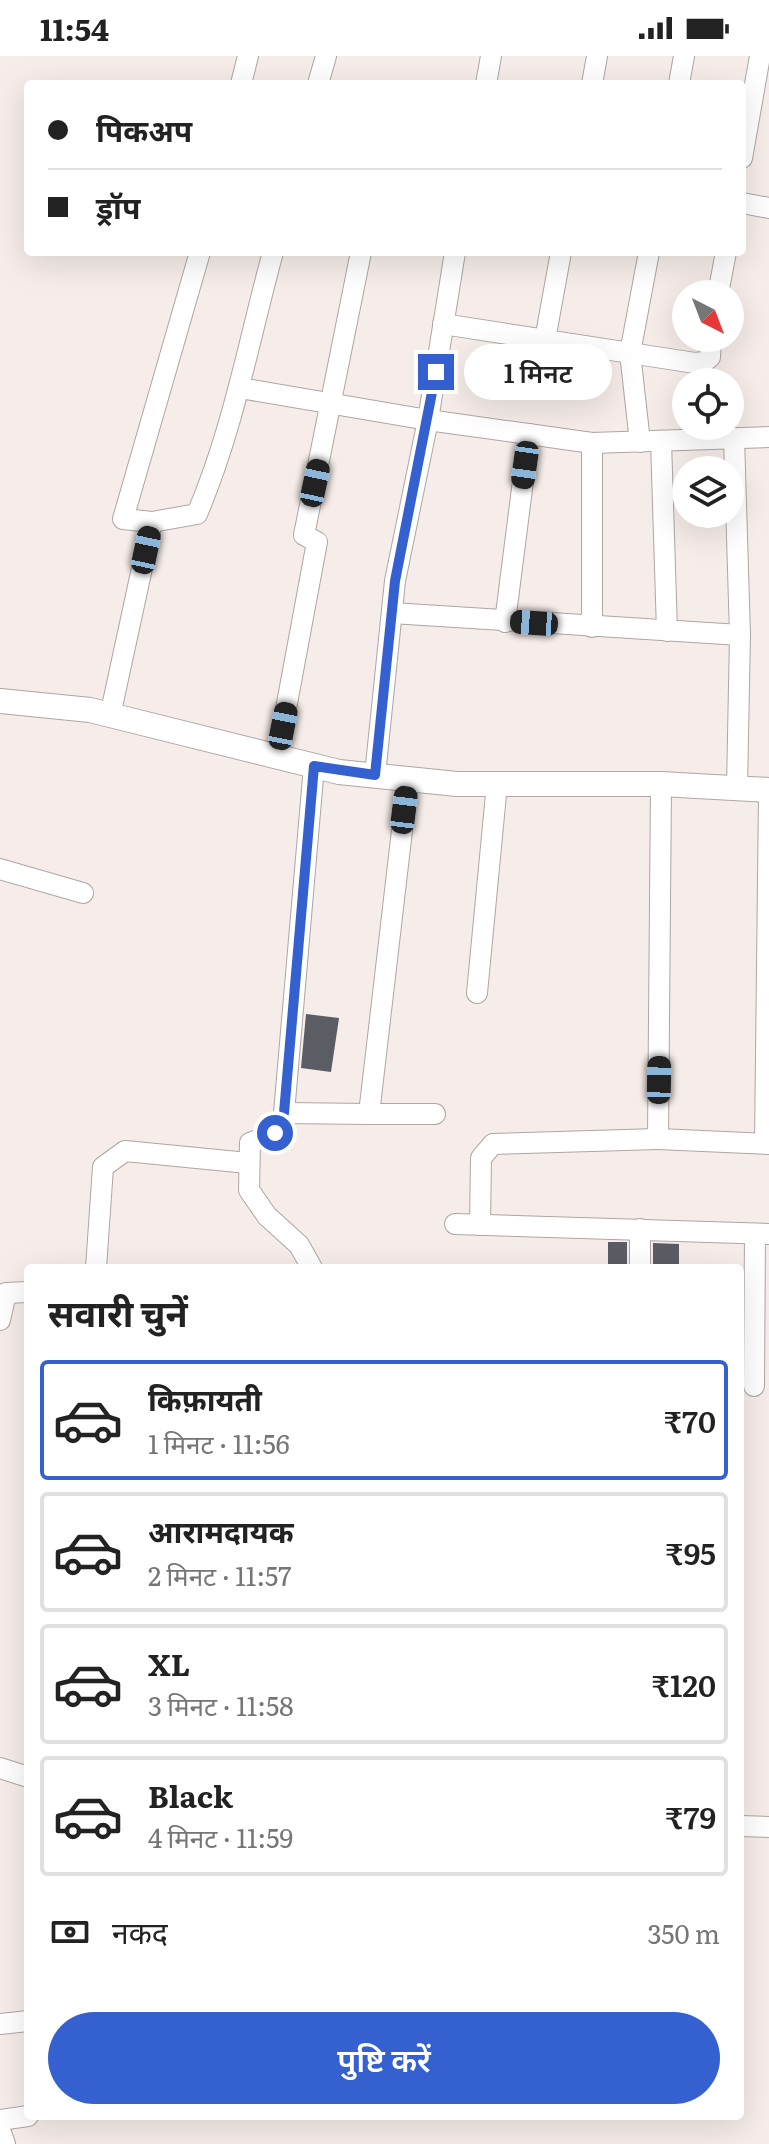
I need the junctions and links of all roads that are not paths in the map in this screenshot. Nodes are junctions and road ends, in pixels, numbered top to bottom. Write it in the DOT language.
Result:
graph roads {
  1 [pos="248,56"];
  2 [pos="326,56"];
  3 [pos="491,56"];
  4 [pos="597,56"];
  5 [pos="684,56"];
  6 [pos="758,58"];
  7 [pos="242,80"];
  8 [pos="319,80"];
  9 [pos="487,80"];
  10 [pos="593,80"];
  11 [pos="680,80"];
  12 [pos="746,133"];
  13 [pos="746,204"];
  14 [pos="769,208"];
  15 [pos="199,256"];
  16 [pos="272,256"];
  17 [pos="360,256"];
  18 [pos="454,256"];
  19 [pos="560,256"];
  20 [pos="648,256"];
  21 [pos="725,256"];
  22 [pos="721,280"];
  23 [pos="443,324"];
  24 [pos="545,340"];
  25 [pos="710,352"];
  26 [pos="630,353"];
  27 [pos="240,388"];
  28 [pos="332,404"];
  29 [pos="428,420"];
  30 [pos="529,434"];
  31 [pos="769,437"];
  32 [pos="744,438"];
  33 [pos="685,440"];
  34 [pos="734,440"];
  35 [pos="661,441"];
  36 [pos="640,442"];
  37 [pos="592,443"];
  38 [pos="152,522"];
  39 [pos="392,613"];
  40 [pos="505,622"];
  41 [pos="592,627"];
  42 [pos="667,631"];
  43 [pos="740,635"];
  44 [pos="0,701"];
  45 [pos="110,716"];
  46 [pos="277,757"];
  47 [pos="314,766"];
  48 [pos="375,775"];
  49 [pos="408,779"];
  50 [pos="497,784"];
  51 [pos="661,784"];
  52 [pos="737,788"];
  53 [pos="769,792"];
  54 [pos="0,869"];
  55 [pos="83,893"];
  56 [pos="477,993"];
  57 [pos="284,1113"];
  58 [pos="369,1114"];
  59 [pos="435,1114"];
  60 [pos="658,1139"];
  61 [pos="767,1144"];
  62 [pos="248,1163"];
  63 [pos="455,1224"];
  64 [pos="480,1225"];
  65 [pos="640,1229"];
  66 [pos="762,1234"];
  67 [pos="96,1264"];
  68 [pos="310,1264"];
  69 [pos="640,1264"];
  70 [pos="24,1292"];
  71 [pos="0,1320"];
  72 [pos="754,1386"];
  73 [pos="0,1768"];
  74 [pos="24,1776"];
  75 [pos="744,1826"];
  76 [pos="769,1827"];
  77 [pos="24,2021"];
  78 [pos="0,2024"];
  79 [pos="24,2117"];
  80 [pos="0,2120"];
  81 [pos="0,2130"];
  82 [pos="5,2144"];
  1 -- 7 [label="street"];
  2 -- 8 [label="street"];
  3 -- 9 [label="street"];
  4 -- 10 [label="street"];
  5 -- 11 [label="street"];
  6 -- 12 [label="street"];
  13 -- 14 [label="street"];
  15 -- 38 [label="street"];
  16 -- 27 [label="street"];
  17 -- 28 [label="street"];
  18 -- 23 [label="street"];
  19 -- 24 [label="street"];
  20 -- 26 [label="street"];
  21 -- 22 [label="street"];
  23 -- 24 [label="street"];
  23 -- 29 [label="street"];
  24 -- 26 [label="street"];
  25 -- 26 [label="street"];
  26 -- 36 [label="street"];
  27 -- 28 [label="street"];
  27 -- 38 [label="street"];
  28 -- 29 [label="street"];
  28 -- 46 [label="street"];
  29 -- 30 [label="street"];
  29 -- 39 [label="street"];
  30 -- 37 [label="street"];
  30 -- 40 [label="street"];
  31 -- 32 [label="street"];
  33 -- 35 [label="street"];
  34 -- 43 [label="street"];
  35 -- 36 [label="street"];
  35 -- 42 [label="street"];
  36 -- 37 [label="street"];
  37 -- 41 [label="street"];
  38 -- 45 [label="street"];
  39 -- 40 [label="street"];
  39 -- 48 [label="street"];
  40 -- 41 [label="street"];
  41 -- 42 [label="street"];
  42 -- 43 [label="street"];
  43 -- 52 [label="street"];
  44 -- 45 [label="street"];
  45 -- 46 [label="street"];
  46 -- 47 [label="street"];
  47 -- 48 [label="street"];
  47 -- 57 [label="street"];
  48 -- 49 [label="street"];
  49 -- 50 [label="street"];
  49 -- 58 [label="street"];
  50 -- 51 [label="street"];
  50 -- 56 [label="street"];
  51 -- 52 [label="street"];
  51 -- 60 [label="street"];
  52 -- 53 [label="street"];
  53 -- 61 [label="street"];
  54 -- 55 [label="street"];
  57 -- 58 [label="street"];
  57 -- 62 [label="street"];
  58 -- 59 [label="street"];
  60 -- 61 [label="street"];
  60 -- 64 [label="street"];
  62 -- 67 [label="street"];
  62 -- 68 [label="street"];
  63 -- 64 [label="street"];
  64 -- 65 [label="street"];
  65 -- 66 [label="street"];
  65 -- 69 [label="street"];
  66 -- 72 [label="street"];
  70 -- 71 [label="street"];
  73 -- 74 [label="street"];
  75 -- 76 [label="street"];
  77 -- 78 [label="street"];
  79 -- 80 [label="street"];
  81 -- 82 [label="street"];
}
